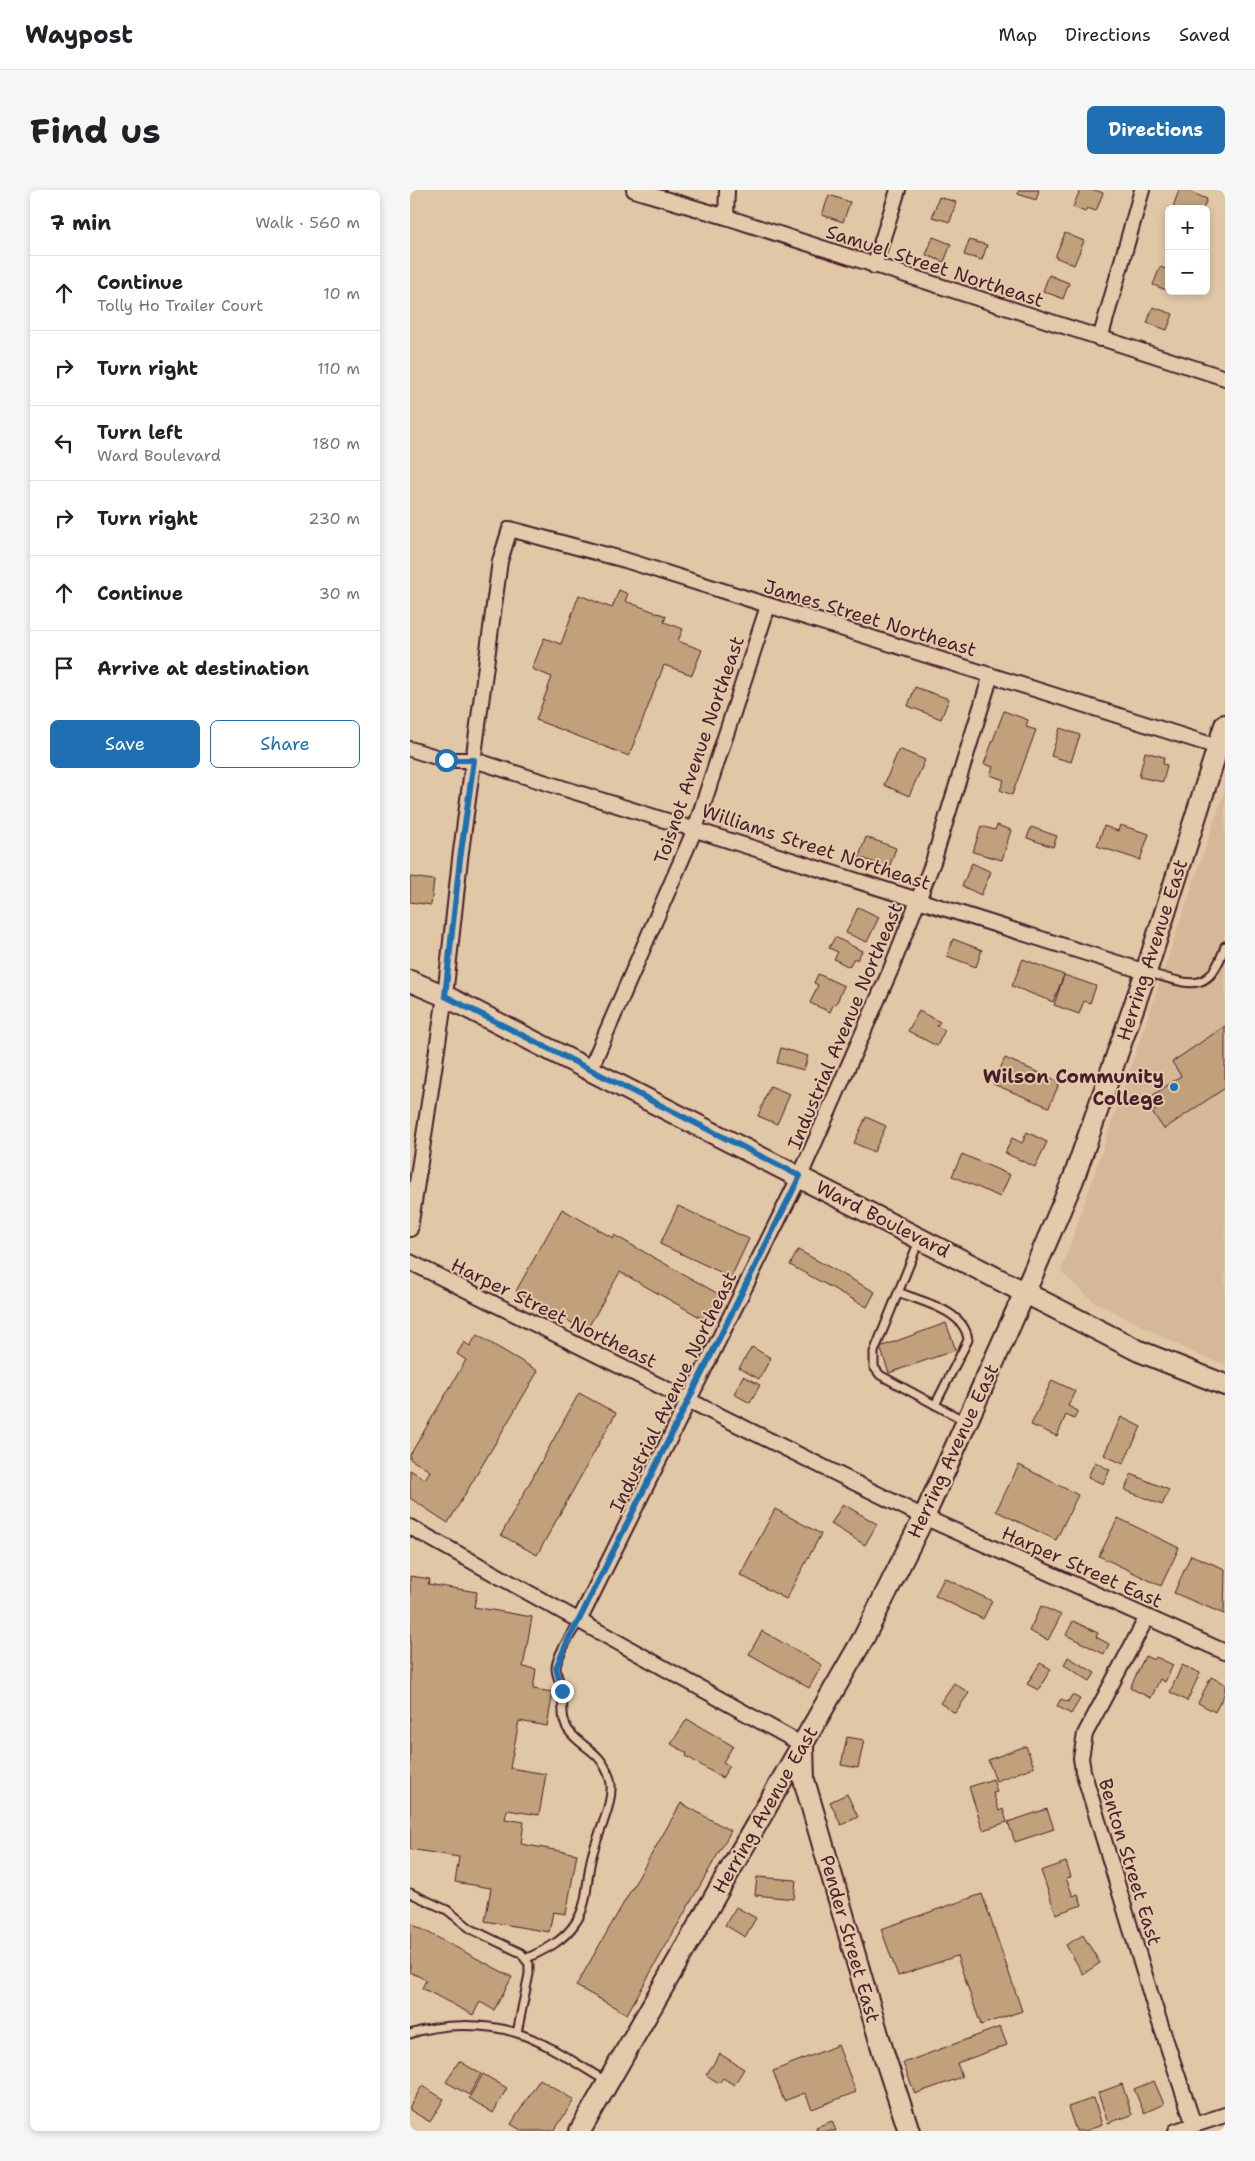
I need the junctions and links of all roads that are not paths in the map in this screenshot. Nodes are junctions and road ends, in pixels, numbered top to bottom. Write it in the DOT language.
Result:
graph roads {
  1 [pos="634,190"];
  2 [pos="727,190"];
  3 [pos="898,190"];
  4 [pos="1142,190"];
  5 [pos="726,217"];
  6 [pos="874,266"];
  7 [pos="1100,339"];
  8 [pos="1225,378"];
  9 [pos="768,606"];
  10 [pos="992,675"];
  11 [pos="1225,725"];
  12 [pos="1222,747"];
  13 [pos="410,749"];
  14 [pos="474,760"];
  15 [pos="695,829"];
  16 [pos="920,899"];
  17 [pos="1225,946"];
  18 [pos="1146,972"];
  19 [pos="410,981"];
  20 [pos="445,996"];
  21 [pos="590,1070"];
  22 [pos="800,1176"];
  23 [pos="410,1229"];
  24 [pos="920,1238"];
  25 [pos="410,1262"];
  26 [pos="898,1292"];
  27 [pos="1025,1292"];
  28 [pos="1225,1385"];
  29 [pos="689,1401"];
  30 [pos="935,1405"];
  31 [pos="966,1422"];
  32 [pos="924,1517"];
  33 [pos="410,1527"];
  34 [pos="1147,1617"];
  35 [pos="579,1620"];
  36 [pos="1225,1652"];
  37 [pos="802,1745"];
  38 [pos="410,1893"];
  39 [pos="525,1959"];
  40 [pos="517,2033"];
  41 [pos="410,2034"];
  42 [pos="608,2082"];
  43 [pos="1225,2115"];
  44 [pos="1194,2125"];
  45 [pos="580,2131"];
  46 [pos="909,2131"];
  47 [pos="1176,2131"];
  1 -- 5 [label="street, Samuel Street Northeast"];
  2 -- 5 [label="street"];
  3 -- 6 [label="street"];
  4 -- 7 [label="street"];
  5 -- 6 [label="street, Samuel Street Northeast"];
  6 -- 7 [label="street, Samuel Street Northeast"];
  7 -- 8 [label="street, Samuel Street Northeast"];
  9 -- 10 [label="street, James Street Northeast"];
  9 -- 14 [label="street, James Street Northeast"];
  9 -- 15 [label="street, Toisnot Avenue Northeast"];
  10 -- 12 [label="street, James Street Northeast"];
  10 -- 16 [label="street, Industrial Avenue Northeast"];
  11 -- 12 [label="main road, Herring Avenue East"];
  12 -- 18 [label="main road, Herring Avenue East"];
  13 -- 14 [label="street, Williams Street Northeast"];
  14 -- 15 [label="street, Williams Street Northeast"];
  14 -- 20 [label="street"];
  15 -- 16 [label="street, Williams Street Northeast"];
  15 -- 21 [label="street, Toisnot Avenue Northeast"];
  16 -- 18 [label="street, Williams Street Northeast"];
  16 -- 22 [label="street, Industrial Avenue Northeast"];
  17 -- 18 [label="lane"];
  18 -- 27 [label="main road, Herring Avenue East"];
  19 -- 20 [label="main road, Ward Boulevard"];
  20 -- 21 [label="main road, Ward Boulevard"];
  20 -- 23 [label="street"];
  21 -- 22 [label="main road, Ward Boulevard"];
  22 -- 24 [label="main road, Ward Boulevard"];
  22 -- 29 [label="street, Industrial Avenue Northeast"];
  24 -- 26 [label="lane"];
  24 -- 27 [label="main road, Ward Boulevard"];
  25 -- 29 [label="street, Harper Street Northeast"];
  26 -- 30 [label="lane"];
  26 -- 30 [label="lane"];
  27 -- 28 [label="main road, Ward Boulevard"];
  27 -- 31 [label="main road, Herring Avenue East"];
  29 -- 32 [label="street, Harper Street Northeast"];
  29 -- 35 [label="street, Industrial Avenue Northeast"];
  30 -- 31 [label="lane"];
  31 -- 32 [label="main road, Herring Avenue East"];
  32 -- 34 [label="street, Harper Street East"];
  32 -- 37 [label="main road, Herring Avenue East"];
  33 -- 35 [label="street"];
  34 -- 36 [label="street, Harper Street East"];
  34 -- 44 [label="street, Benton Street East"];
  35 -- 37 [label="street"];
  35 -- 39 [label="lane"];
  37 -- 42 [label="main road, Herring Avenue East"];
  37 -- 46 [label="main road, Pender Street East"];
  38 -- 39 [label="lane"];
  39 -- 40 [label="lane"];
  40 -- 41 [label="lane"];
  40 -- 42 [label="lane"];
  42 -- 45 [label="main road, Herring Avenue East"];
  43 -- 44 [label="street"];
  44 -- 47 [label="street"];
}
